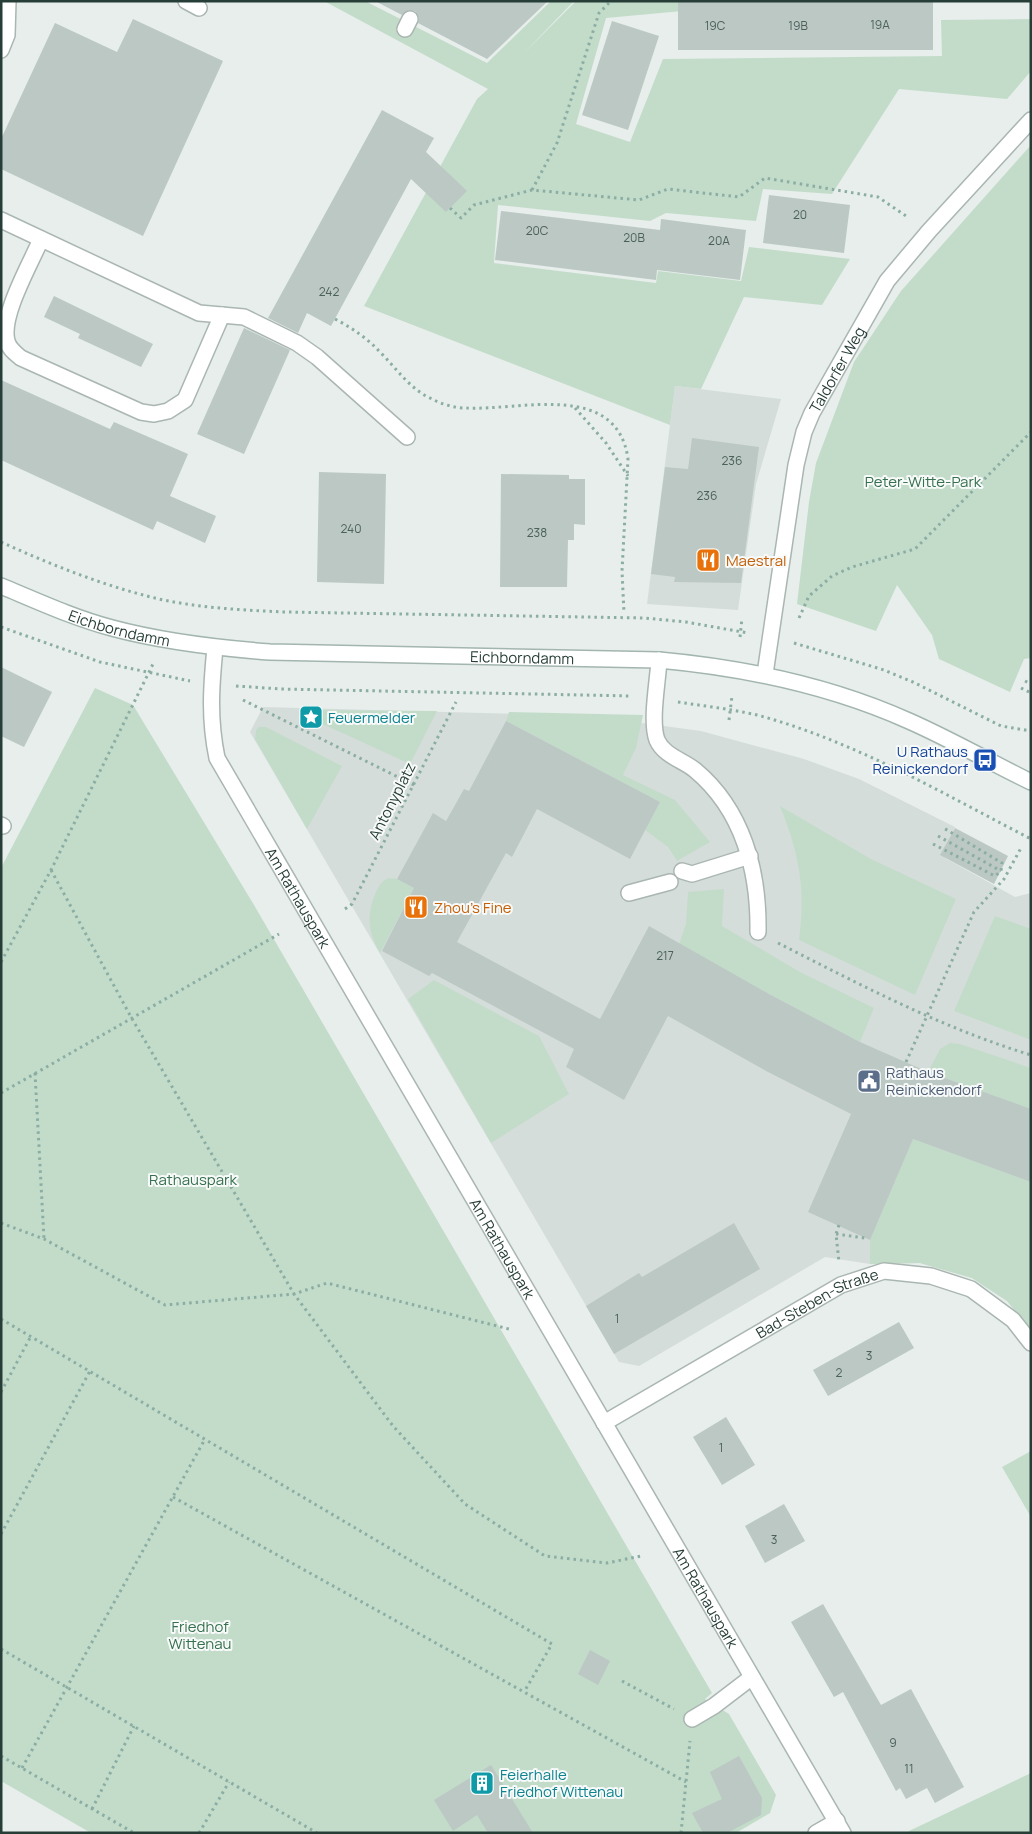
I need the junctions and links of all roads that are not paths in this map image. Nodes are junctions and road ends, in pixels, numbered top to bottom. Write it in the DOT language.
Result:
graph roads {
  1 [pos="8,1"];
  2 [pos="1,50"];
  3 [pos="1031,120"];
  4 [pos="1,220"];
  5 [pos="42,239"];
  6 [pos="222,315"];
  7 [pos="407,438"];
  8 [pos="2,587"];
  9 [pos="215,648"];
  10 [pos="659,660"];
  11 [pos="765,674"];
  12 [pos="1031,782"];
  13 [pos="750,856"];
  14 [pos="687,876"];
  15 [pos="670,882"];
  16 [pos="629,894"];
  17 [pos="758,932"];
  18 [pos="1031,1343"];
  19 [pos="604,1422"];
  20 [pos="752,1677"];
  21 [pos="692,1719"];
  22 [pos="840,1827"];
  23 [pos="816,1833"];
  1 -- 2 [label="street"];
  3 -- 11 [label="street, Taldorfer Weg"];
  4 -- 5 [label="street"];
  5 -- 6 [label="street"];
  5 -- 6 [label="street"];
  6 -- 7 [label="street"];
  8 -- 9 [label="street, Eichborndamm"];
  9 -- 10 [label="street, Eichborndamm"];
  9 -- 19 [label="street, Am Rathauspark"];
  10 -- 11 [label="street, Eichborndamm"];
  10 -- 13 [label="street"];
  11 -- 12 [label="street, Eichborndamm"];
  13 -- 14 [label="street"];
  13 -- 17 [label="street"];
  15 -- 16 [label="street"];
  18 -- 19 [label="street, Bad-Steben-Straße"];
  19 -- 20 [label="street, Am Rathauspark"];
  20 -- 21 [label="street"];
  20 -- 22 [label="street, Am Rathauspark"];
  22 -- 23 [label="street"];
}
